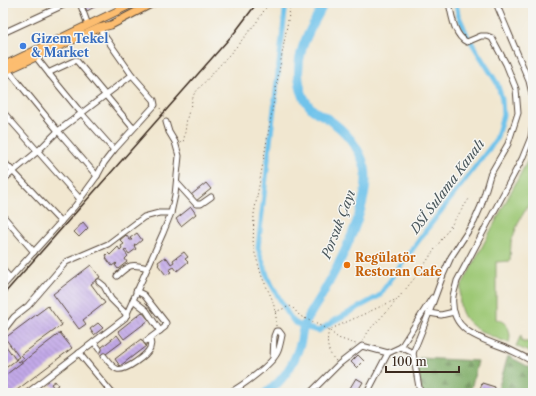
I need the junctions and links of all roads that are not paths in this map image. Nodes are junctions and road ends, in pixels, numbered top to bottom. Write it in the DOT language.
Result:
graph roads {
  1 [pos="68,3"];
  2 [pos="80,3"];
  3 [pos="134,3"];
  4 [pos="153,3"];
  5 [pos="449,3"];
  6 [pos="503,3"];
  7 [pos="496,4"];
  8 [pos="88,25"];
  9 [pos="100,28"];
  10 [pos="3,33"];
  11 [pos="36,57"];
  12 [pos="5,69"];
  13 [pos="50,75"];
  14 [pos="132,75"];
  15 [pos="106,95"];
  16 [pos="533,98"];
  17 [pos="3,112"];
  18 [pos="82,114"];
  19 [pos="166,122"];
  20 [pos="533,124"];
  21 [pos="133,128"];
  22 [pos="58,131"];
  23 [pos="114,150"];
  24 [pos="38,151"];
  25 [pos="3,161"];
  26 [pos="13,172"];
  27 [pos="97,176"];
  28 [pos="3,180"];
  29 [pos="177,183"];
  30 [pos="211,197"];
  31 [pos="80,199"];
  32 [pos="171,213"];
  33 [pos="3,216"];
  34 [pos="61,222"];
  35 [pos="34,252"];
  36 [pos="147,268"];
  37 [pos="3,270"];
  38 [pos="116,276"];
  39 [pos="10,278"];
  40 [pos="99,282"];
  41 [pos="3,286"];
  42 [pos="136,291"];
  43 [pos="436,292"];
  44 [pos="133,300"];
  45 [pos="454,312"];
  46 [pos="429,313"];
  47 [pos="127,315"];
  48 [pos="3,331"];
  49 [pos="276,331"];
  50 [pos="160,332"];
  51 [pos="94,342"];
  52 [pos="401,347"];
  53 [pos="99,349"];
  54 [pos="79,353"];
  55 [pos="388,353"];
  56 [pos="413,353"];
  57 [pos="104,356"];
  58 [pos="533,362"];
  59 [pos="27,393"];
  60 [pos="112,393"];
  61 [pos="229,393"];
  62 [pos="310,393"];
  63 [pos="367,393"];
  64 [pos="420,393"];
  1 -- 10 [label="street"];
  2 -- 8 [label="street"];
  3 -- 8 [label="highway"];
  4 -- 9 [label="highway"];
  5 -- 43 [label="street"];
  6 -- 7 [label="street"];
  7 -- 16 [label="street"];
  8 -- 12 [label="highway"];
  9 -- 11 [label="highway"];
  9 -- 14 [label="street"];
  11 -- 12 [label="highway"];
  11 -- 13 [label="street"];
  12 -- 22 [label="street"];
  13 -- 15 [label="street"];
  13 -- 18 [label="street"];
  14 -- 15 [label="street"];
  14 -- 21 [label="street"];
  15 -- 18 [label="street"];
  15 -- 21 [label="street"];
  17 -- 24 [label="street"];
  18 -- 22 [label="street"];
  18 -- 23 [label="street"];
  19 -- 29 [label="street"];
  20 -- 45 [label="street"];
  21 -- 23 [label="street"];
  22 -- 24 [label="street"];
  22 -- 27 [label="street"];
  23 -- 27 [label="street"];
  24 -- 26 [label="street"];
  24 -- 31 [label="street"];
  25 -- 26 [label="street"];
  26 -- 28 [label="street"];
  26 -- 34 [label="street"];
  27 -- 31 [label="street"];
  29 -- 30 [label="street"];
  29 -- 32 [label="street"];
  31 -- 34 [label="street"];
  32 -- 36 [label="street"];
  32 -- 48 [label="street"];
  33 -- 35 [label="street"];
  34 -- 35 [label="street"];
  35 -- 39 [label="street"];
  36 -- 38 [label="street"];
  36 -- 42 [label="street"];
  37 -- 39 [label="street"];
  39 -- 41 [label="street"];
  40 -- 47 [label="street"];
  42 -- 44 [label="street"];
  42 -- 50 [label="street"];
  43 -- 46 [label="street"];
  43 -- 52 [label="street"];
  44 -- 47 [label="street"];
  44 -- 50 [label="street"];
  45 -- 46 [label="street"];
  45 -- 58 [label="street"];
  46 -- 56 [label="street"];
  47 -- 51 [label="street"];
  49 -- 61 [label="street"];
  50 -- 57 [label="street"];
  51 -- 53 [label="street"];
  51 -- 54 [label="street"];
  52 -- 55 [label="street"];
  52 -- 56 [label="street"];
  54 -- 59 [label="street"];
  54 -- 60 [label="street"];
  55 -- 62 [label="street"];
  55 -- 63 [label="street"];
  56 -- 64 [label="street"];
}
